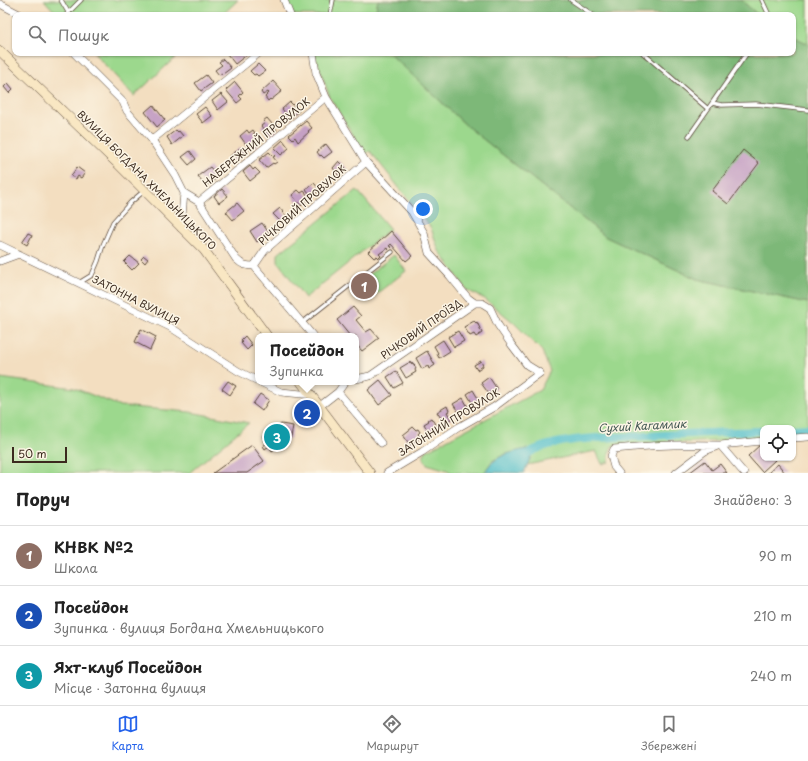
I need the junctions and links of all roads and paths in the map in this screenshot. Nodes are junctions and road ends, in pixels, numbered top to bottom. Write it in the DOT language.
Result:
graph roads {
  1 [pos="61,0"];
  2 [pos="81,0"];
  3 [pos="284,0"];
  4 [pos="333,0"];
  5 [pos="571,0"];
  6 [pos="762,0"];
  7 [pos="0,4"];
  8 [pos="15,12"];
  9 [pos="66,12"];
  10 [pos="69,12"];
  11 [pos="289,12"];
  12 [pos="331,12"];
  13 [pos="589,12"];
  14 [pos="768,12"];
  15 [pos="0,51"];
  16 [pos="77,56"];
  17 [pos="255,56"];
  18 [pos="314,56"];
  19 [pos="646,56"];
  20 [pos="745,56"];
  21 [pos="326,97"];
  22 [pos="712,103"];
  23 [pos="708,109"];
  24 [pos="808,110"];
  25 [pos="689,136"];
  26 [pos="152,140"];
  27 [pos="366,162"];
  28 [pos="144,191"];
  29 [pos="184,193"];
  30 [pos="199,202"];
  31 [pos="181,228"];
  32 [pos="0,245"];
  33 [pos="392,252"];
  34 [pos="19,254"];
  35 [pos="0,261"];
  36 [pos="254,266"];
  37 [pos="79,283"];
  38 [pos="475,303"];
  39 [pos="302,323"];
  40 [pos="265,333"];
  41 [pos="310,333"];
  42 [pos="359,378"];
  43 [pos="255,379"];
  44 [pos="267,385"];
  45 [pos="304,385"];
  46 [pos="343,385"];
  47 [pos="338,392"];
  48 [pos="312,395"];
  49 [pos="320,406"];
  50 [pos="808,437"];
  51 [pos="796,438"];
  52 [pos="760,441"];
  53 [pos="381,443"];
  54 [pos="720,444"];
  55 [pos="370,473"];
  56 [pos="387,473"];
  57 [pos="619,473"];
  58 [pos="676,473"];
  59 [pos="744,473"];
  1 -- 9 [label="lane"];
  2 -- 10 [label="lane"];
  3 -- 11 [label="street"];
  4 -- 12 [label="lane"];
  5 -- 13 [label="lane"];
  6 -- 14 [label="lane"];
  7 -- 8 [label="street"];
  15 -- 28 [label="main road, ВУЛИЦЯ БОГДАНА ХМЕЛЬНИЦЬКОГО"];
  16 -- 26 [label="street"];
  17 -- 26 [label="street"];
  18 -- 21 [label="street"];
  19 -- 23 [label="lane"];
  20 -- 22 [label="lane"];
  21 -- 27 [label="street"];
  21 -- 30 [label="street, НАБЕРЕЖНИЙ ПРОВУЛОК"];
  22 -- 23 [label="lane"];
  22 -- 24 [label="lane"];
  23 -- 25 [label="lane"];
  26 -- 29 [label="street"];
  27 -- 36 [label="street, РІЧКОВИЙ ПРОВУЛОК"];
  27 -- 38 [label="street"];
  28 -- 31 [label="main road, ВУЛИЦЯ БОГДАНА ХМЕЛЬНИЦЬКОГО"];
  28 -- 37 [label="lane"];
  29 -- 30 [label="street"];
  29 -- 31 [label="street"];
  30 -- 36 [label="street"];
  31 -- 40 [label="main road, ВУЛИЦЯ БОГДАНА ХМЕЛЬНИЦЬКОГО"];
  32 -- 34 [label="street, ЗАТОННА ВУЛИЦЯ"];
  33 -- 39 [label="lane"];
  34 -- 35 [label="street"];
  34 -- 37 [label="street, ЗАТОННА ВУЛИЦЯ"];
  36 -- 39 [label="street"];
  37 -- 43 [label="street, ЗАТОННА ВУЛИЦЯ"];
  38 -- 42 [label="street, РІЧКОВИЙ ПРОЇЗД"];
  38 -- 56 [label="street, ЗАТОННИЙ ПРОВУЛОК"];
  39 -- 41 [label="street"];
  44 -- 48 [label="street, ЗАТОННА ВУЛИЦЯ"];
  45 -- 48 [label="main road"];
  46 -- 47 [label="street"];
  47 -- 49 [label="street"];
  47 -- 53 [label="street"];
  48 -- 49 [label="main road"];
  49 -- 55 [label="main road"];
  50 -- 51 [label="street"];
  52 -- 54 [label="street"];
  54 -- 57 [label="street"];
  54 -- 58 [label="street"];
  54 -- 59 [label="street"];
}
